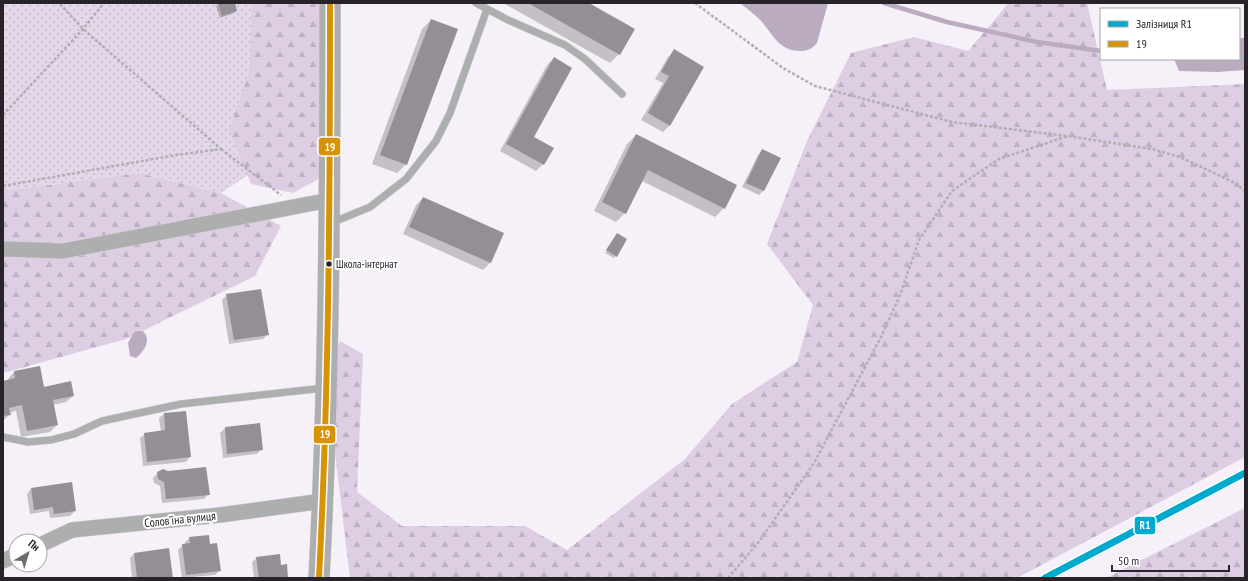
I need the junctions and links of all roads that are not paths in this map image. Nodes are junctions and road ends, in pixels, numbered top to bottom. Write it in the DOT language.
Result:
graph roads {
  1 [pos="330,3"];
  2 [pos="476,3"];
  3 [pos="487,9"];
  4 [pos="622,94"];
  5 [pos="330,200"];
  6 [pos="330,224"];
  7 [pos="3,249"];
  8 [pos="326,387"];
  9 [pos="3,437"];
  10 [pos="323,501"];
  11 [pos="48,540"];
  12 [pos="318,578"];
  1 -- 5 [label="main road"];
  2 -- 3 [label="lane"];
  3 -- 4 [label="lane"];
  3 -- 6 [label="lane"];
  5 -- 6 [label="main road"];
  5 -- 7 [label="street"];
  6 -- 8 [label="main road"];
  8 -- 9 [label="lane"];
  8 -- 10 [label="main road"];
  10 -- 11 [label="street, Соловʼїна вулиця"];
  10 -- 12 [label="main road"];
}
